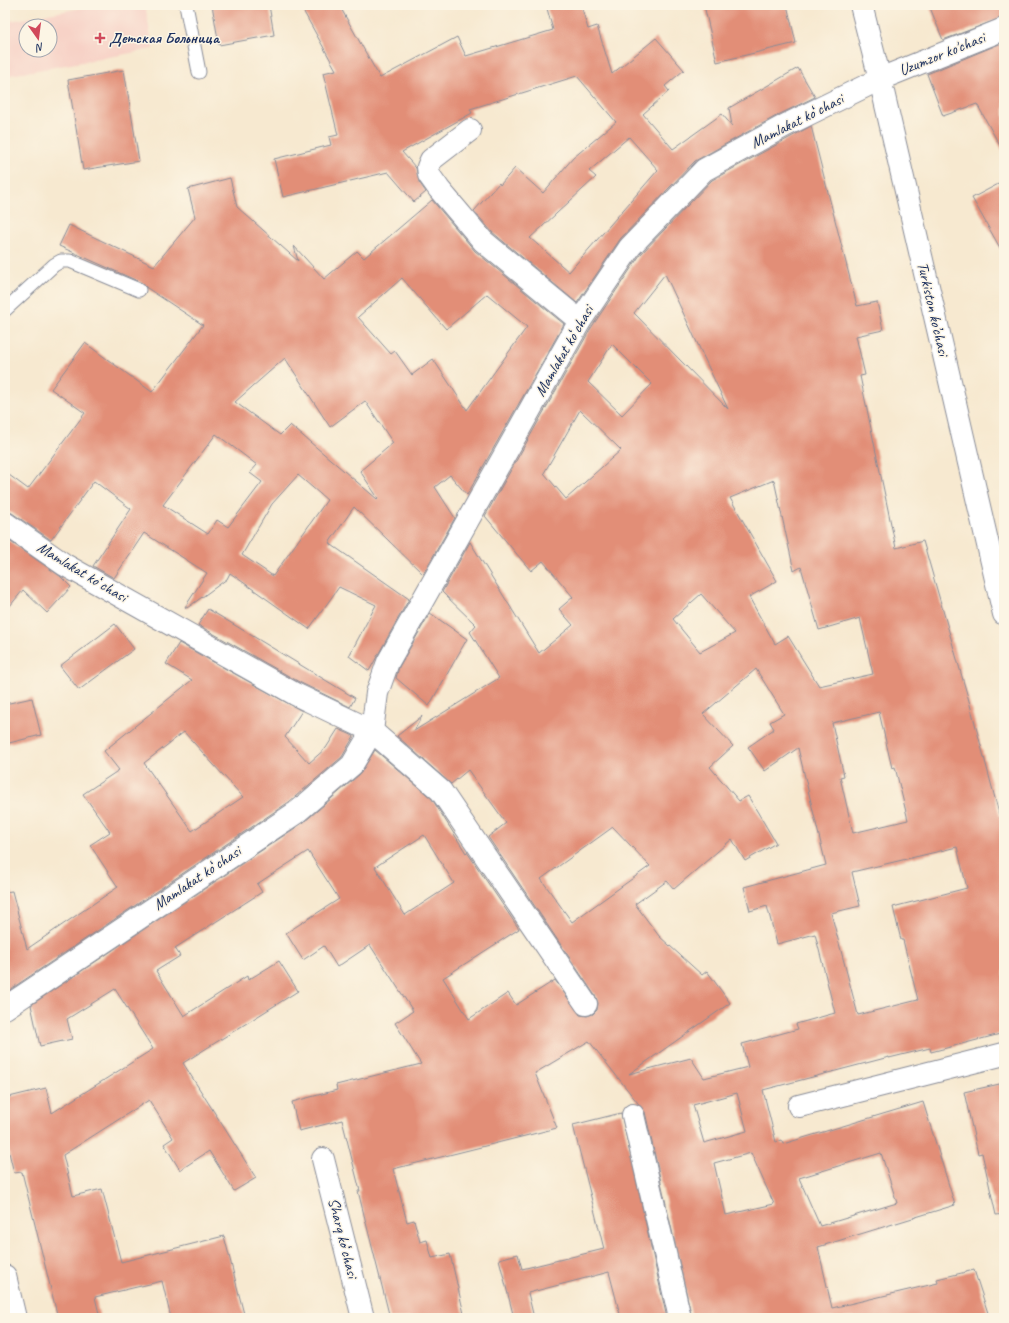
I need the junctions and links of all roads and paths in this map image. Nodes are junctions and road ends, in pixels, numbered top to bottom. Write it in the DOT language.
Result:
graph roads {
  1 [pos="186,5"];
  2 [pos="861,5"];
  3 [pos="1004,29"];
  4 [pos="199,72"];
  5 [pos="880,79"];
  6 [pos="470,130"];
  7 [pos="140,290"];
  8 [pos="5,310"];
  9 [pos="580,321"];
  10 [pos="5,523"];
  11 [pos="999,568"];
  12 [pos="1004,614"];
  13 [pos="372,731"];
  14 [pos="586,1004"];
  15 [pos="5,1008"];
  16 [pos="1004,1054"];
  17 [pos="799,1106"];
  18 [pos="633,1115"];
  19 [pos="323,1159"];
  20 [pos="5,1276"];
  21 [pos="15,1318"];
  22 [pos="363,1318"];
  23 [pos="680,1318"];
  1 -- 4 [label="lane"];
  2 -- 5 [label="street, Turkiston ko’chasi"];
  3 -- 5 [label="street, Uzumzor ko'chasi"];
  5 -- 9 [label="street, Mamlakat koʻchasi"];
  5 -- 11 [label="street, Turkiston ko’chasi"];
  6 -- 9 [label="street"];
  7 -- 8 [label="lane"];
  9 -- 13 [label="street, Mamlakat koʻchasi"];
  10 -- 13 [label="street, Mamlakat koʻchasi"];
  11 -- 12 [label="street, Turkiston ko’chasi"];
  13 -- 14 [label="street"];
  13 -- 15 [label="street, Mamlakat koʻchasi"];
  16 -- 17 [label="street"];
  18 -- 23 [label="street"];
  19 -- 22 [label="street, Sharq koʻchasi"];
  20 -- 21 [label="street"];
}
